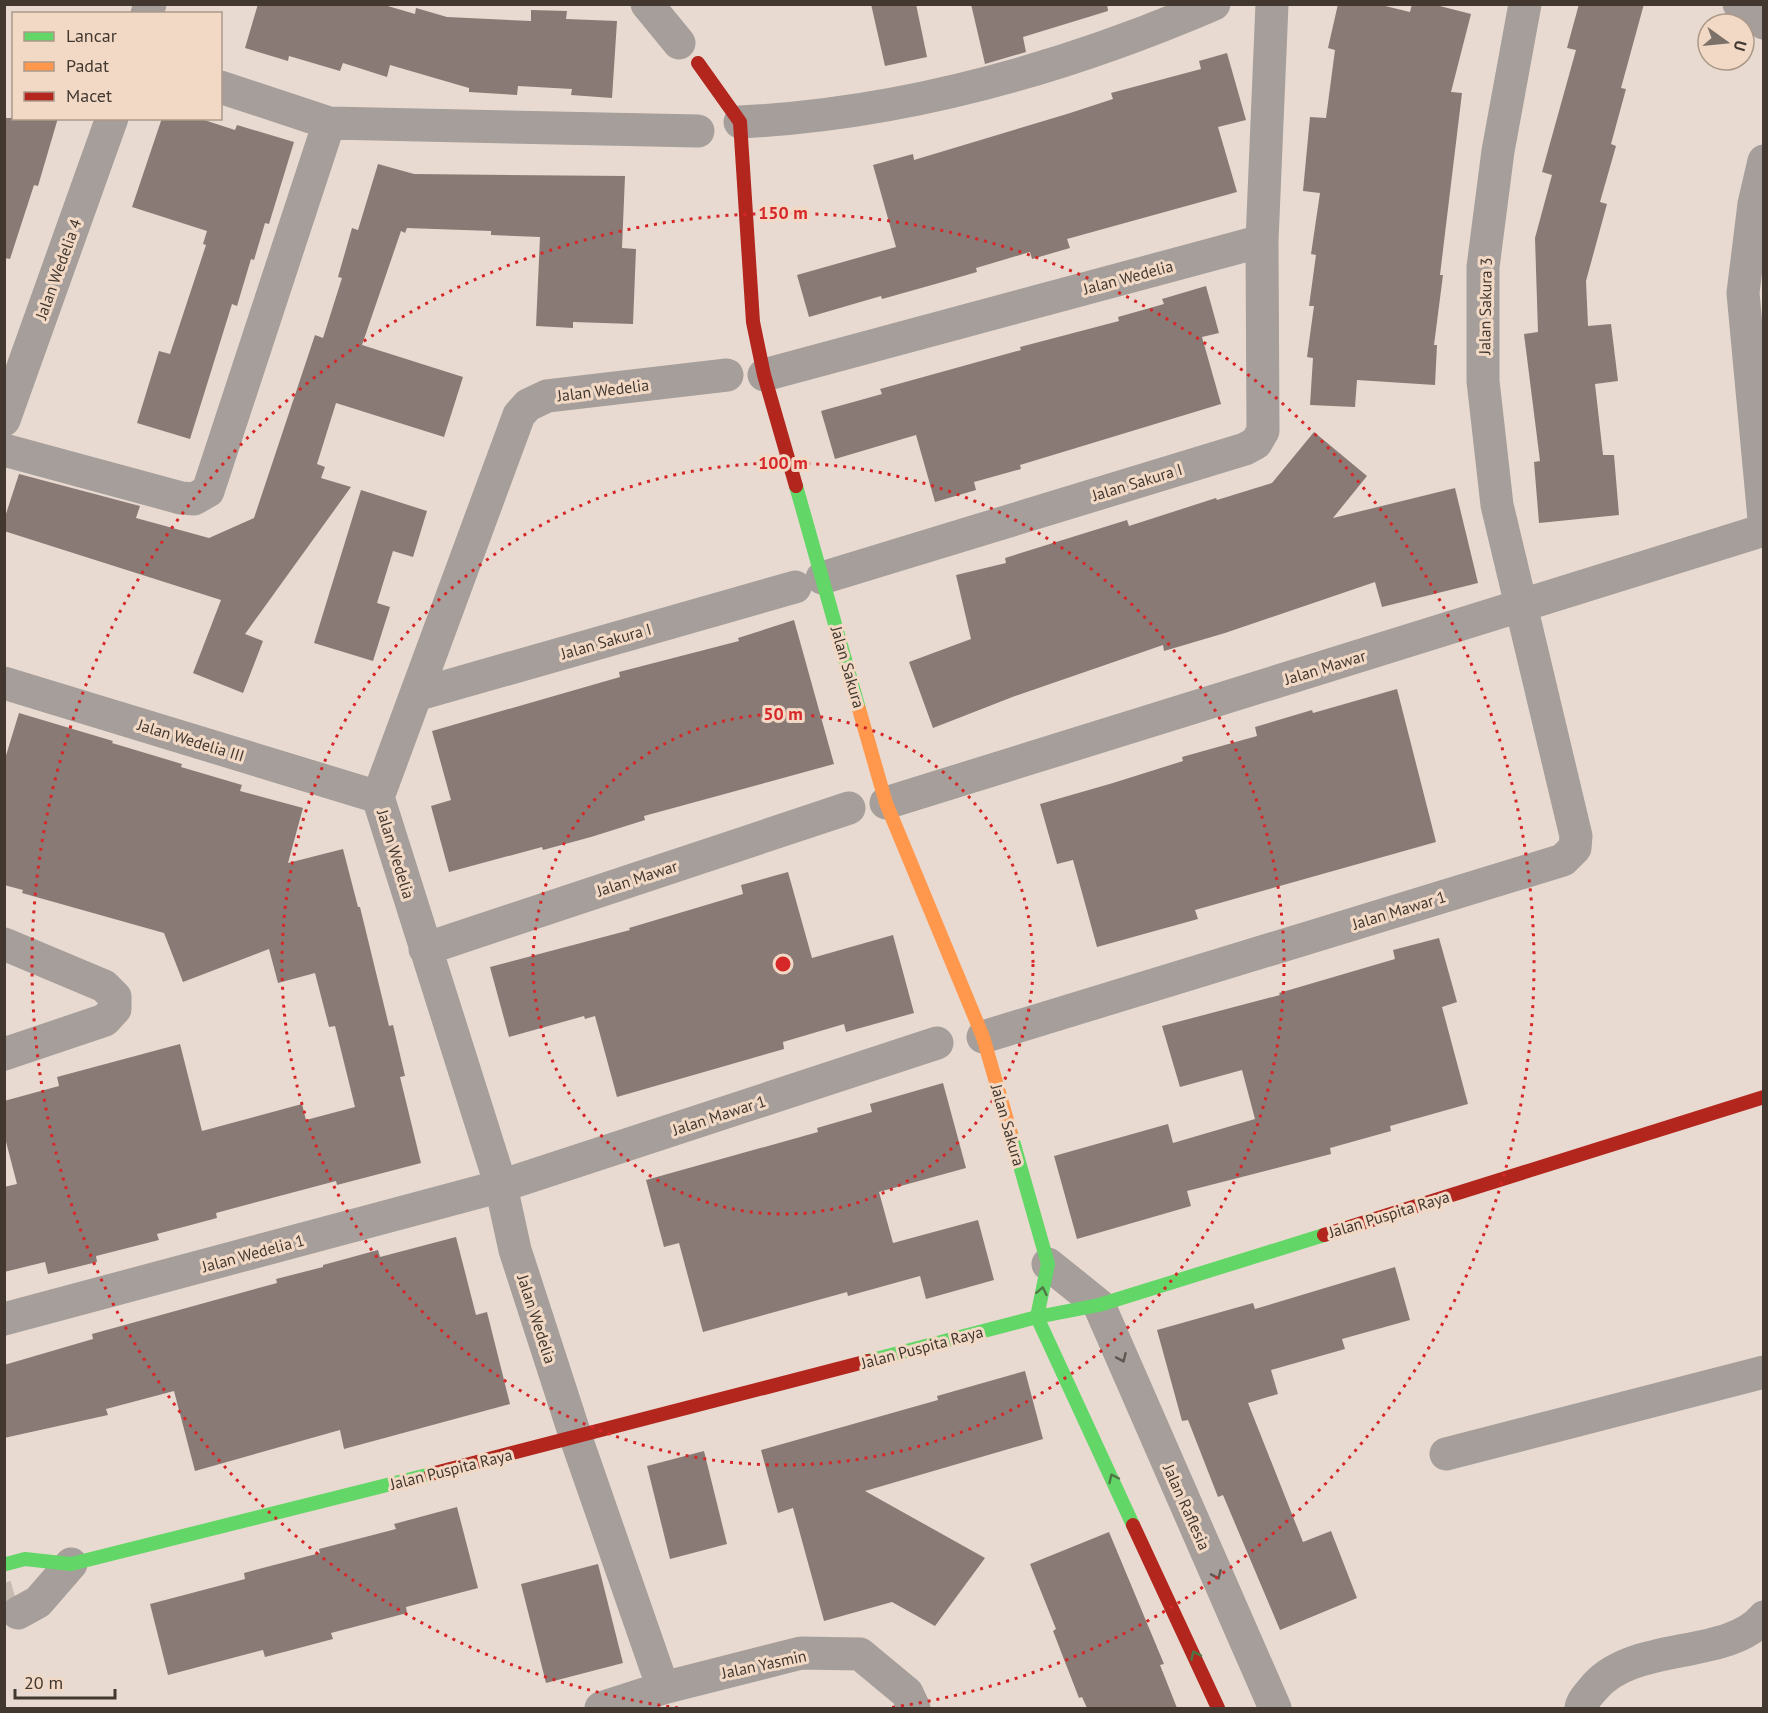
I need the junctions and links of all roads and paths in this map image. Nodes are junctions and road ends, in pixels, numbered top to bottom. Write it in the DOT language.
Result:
graph roads {
  1 [pos="647,4"];
  2 [pos="1214,4"];
  3 [pos="1272,4"];
  4 [pos="1525,4"];
  5 [pos="1739,4"];
  6 [pos="1764,23"];
  7 [pos="689,53"];
  8 [pos="222,88"];
  9 [pos="111,120"];
  10 [pos="740,122"];
  11 [pos="329,123"];
  12 [pos="698,131"];
  13 [pos="1764,161"];
  14 [pos="1262,241"];
  15 [pos="727,375"];
  16 [pos="765,375"];
  17 [pos="4,420"];
  18 [pos="4,450"];
  19 [pos="1764,519"];
  20 [pos="1764,530"];
  21 [pos="809,583"];
  22 [pos="1519,608"];
  23 [pos="4,683"];
  24 [pos="416,695"];
  25 [pos="378,796"];
  26 [pos="886,803"];
  27 [pos="849,808"];
  28 [pos="4,944"];
  29 [pos="425,949"];
  30 [pos="983,1037"];
  31 [pos="937,1043"];
  32 [pos="4,1054"];
  33 [pos="1764,1097"];
  34 [pos="501,1186"];
  35 [pos="1048,1264"];
  36 [pos="1099,1305"];
  37 [pos="1037,1317"];
  38 [pos="4,1319"];
  39 [pos="1764,1372"];
  40 [pos="576,1438"];
  41 [pos="1446,1454"];
  42 [pos="5,1557"];
  43 [pos="71,1564"];
  44 [pos="16,1605"];
  45 [pos="1764,1617"];
  46 [pos="663,1688"];
  47 [pos="601,1708"];
  48 [pos="914,1708"];
  49 [pos="1218,1708"];
  50 [pos="1275,1708"];
  51 [pos="1581,1708"];
  1 -- 7 [label="street"];
  2 -- 10 [label="street"];
  3 -- 14 [label="street"];
  4 -- 22 [label="street, Jalan Sakura 3"];
  5 -- 6 [label="street"];
  7 -- 10 [label="street"];
  8 -- 11 [label="street"];
  9 -- 17 [label="street, Jalan Wedelia 4"];
  10 -- 16 [label="street, Jalan Sakura"];
  11 -- 12 [label="street"];
  11 -- 18 [label="street"];
  13 -- 19 [label="street"];
  14 -- 16 [label="street, Jalan Wedelia"];
  14 -- 21 [label="street, Jalan Sakura I"];
  15 -- 24 [label="street, Jalan Wedelia"];
  16 -- 21 [label="street, Jalan Sakura"];
  20 -- 22 [label="street, Jalan Mawar"];
  21 -- 24 [label="street, Jalan Sakura I"];
  21 -- 26 [label="street, Jalan Sakura"];
  22 -- 26 [label="street, Jalan Mawar"];
  22 -- 30 [label="street, Jalan Mawar 1"];
  23 -- 25 [label="street, Jalan Wedelia III"];
  24 -- 25 [label="street, Jalan Wedelia"];
  25 -- 29 [label="street, Jalan Wedelia"];
  26 -- 30 [label="street, Jalan Sakura"];
  27 -- 29 [label="street, Jalan Mawar"];
  28 -- 32 [label="street"];
  29 -- 34 [label="street, Jalan Wedelia"];
  30 -- 35 [label="street, Jalan Sakura"];
  31 -- 34 [label="street, Jalan Mawar 1"];
  33 -- 36 [label="street, Jalan Puspita Raya"];
  34 -- 38 [label="street, Jalan Wedelia 1"];
  34 -- 40 [label="street, Jalan Wedelia"];
  35 -- 36 [label="street"];
  37 -- 35 [label="street, Jalan Sakura, one-way"];
  36 -- 37 [label="street, Jalan Puspita Raya"];
  36 -- 50 [label="street, Jalan Raflesia, one-way"];
  37 -- 40 [label="street, Jalan Puspita Raya"];
  49 -- 37 [label="street, one-way"];
  39 -- 41 [label="street"];
  40 -- 43 [label="street, Jalan Puspita Raya"];
  40 -- 46 [label="street"];
  42 -- 43 [label="street"];
  43 -- 44 [label="street"];
  45 -- 51 [label="street"];
  46 -- 47 [label="street, Jalan Yasmin"];
  46 -- 48 [label="street, Jalan Yasmin"];
}
